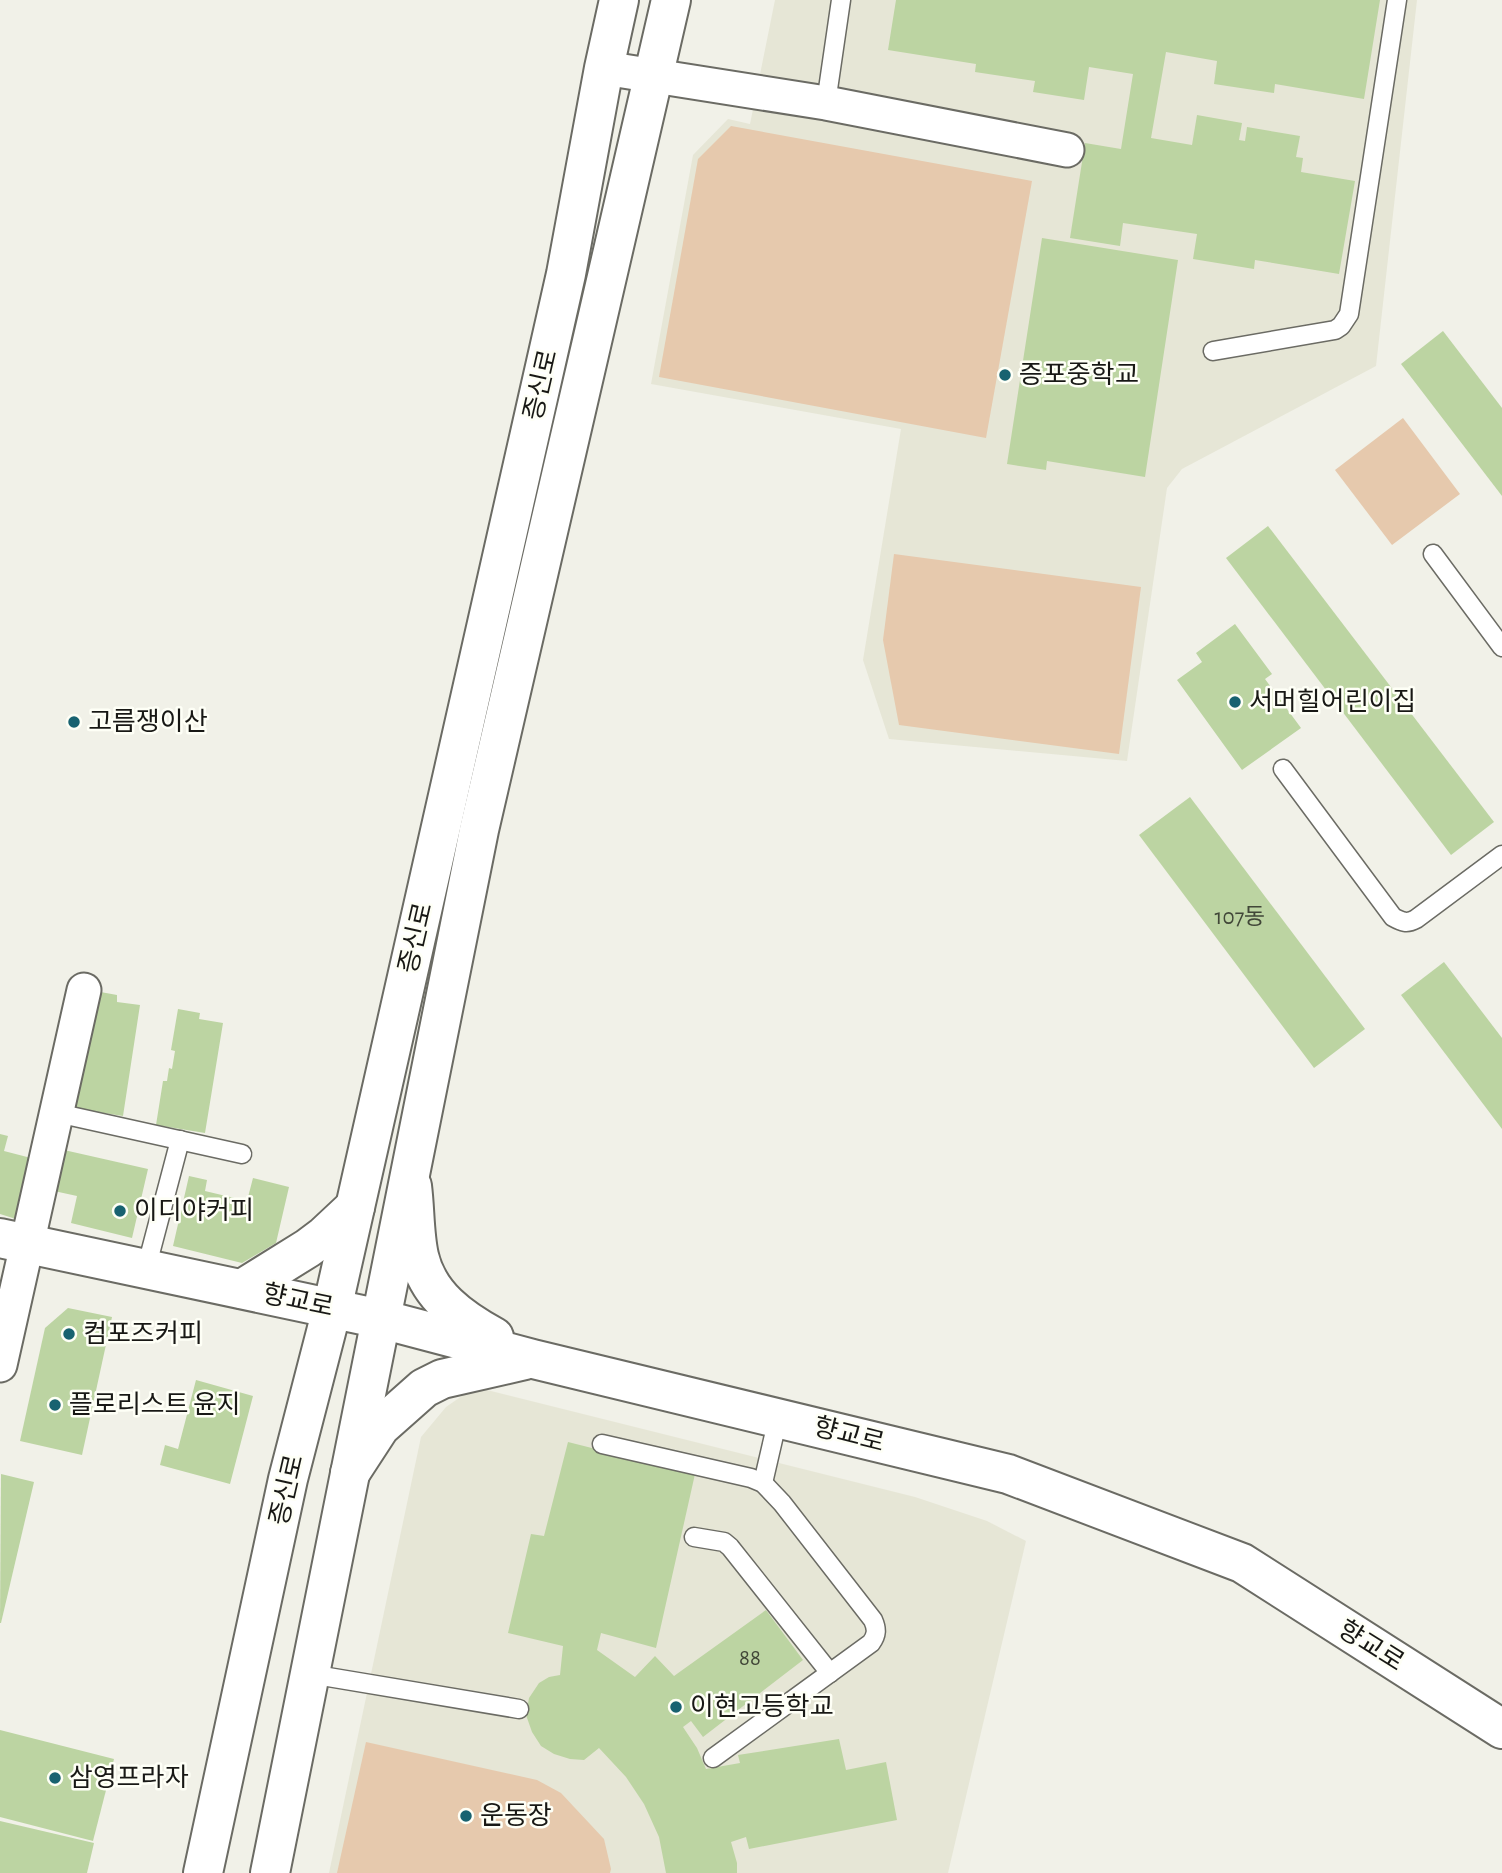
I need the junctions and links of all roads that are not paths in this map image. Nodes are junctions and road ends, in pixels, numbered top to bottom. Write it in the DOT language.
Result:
graph roads {
  1 [pos="619,0"];
  2 [pos="671,0"];
  3 [pos="841,0"];
  4 [pos="1397,0"];
  5 [pos="604,68"];
  6 [pos="652,76"];
  7 [pos="826,103"];
  8 [pos="1067,150"];
  9 [pos="1213,351"];
  10 [pos="1433,554"];
  11 [pos="1502,647"];
  12 [pos="1283,769"];
  13 [pos="1502,855"];
  14 [pos="84,990"];
  15 [pos="57,1113"];
  16 [pos="180,1140"];
  17 [pos="242,1154"];
  18 [pos="411,1172"];
  19 [pos="355,1207"];
  20 [pos="14,1241"];
  21 [pos="146,1269"];
  22 [pos="242,1289"];
  23 [pos="332,1308"];
  24 [pos="381,1319"];
  25 [pos="533,1359"];
  26 [pos="0,1365"];
  27 [pos="778,1418"];
  28 [pos="602,1444"];
  29 [pos="350,1472"];
  30 [pos="763,1483"];
  31 [pos="694,1537"];
  32 [pos="830,1673"];
  33 [pos="310,1674"];
  34 [pos="519,1709"];
  35 [pos="1502,1729"];
  36 [pos="713,1758"];
  37 [pos="203,1873"];
  38 [pos="270,1873"];
  1 -- 5 [label="main road, 증신로"];
  2 -- 6 [label="main road, 증신로"];
  3 -- 7 [label="lane"];
  4 -- 9 [label="lane"];
  5 -- 6 [label="street"];
  5 -- 19 [label="main road, 증신로"];
  6 -- 7 [label="street"];
  6 -- 18 [label="main road, 증신로"];
  7 -- 8 [label="street"];
  10 -- 11 [label="lane"];
  12 -- 13 [label="lane"];
  14 -- 15 [label="street"];
  15 -- 16 [label="lane"];
  15 -- 20 [label="street"];
  16 -- 17 [label="lane"];
  16 -- 21 [label="lane"];
  18 -- 24 [label="main road, 증신로"];
  18 -- 25 [label="main road"];
  19 -- 22 [label="main road"];
  19 -- 23 [label="main road, 증신로"];
  20 -- 21 [label="main road, 향교로"];
  20 -- 26 [label="street"];
  21 -- 22 [label="main road, 향교로"];
  22 -- 23 [label="main road, 향교로"];
  23 -- 24 [label="main road, 향교로"];
  23 -- 37 [label="main road, 증신로"];
  24 -- 25 [label="main road, 향교로"];
  24 -- 29 [label="main road, 증신로"];
  25 -- 27 [label="main road, 향교로"];
  25 -- 29 [label="main road"];
  27 -- 30 [label="lane"];
  27 -- 35 [label="main road, 향교로"];
  28 -- 30 [label="lane"];
  29 -- 33 [label="main road, 증신로"];
  30 -- 32 [label="lane"];
  31 -- 32 [label="lane"];
  32 -- 36 [label="lane"];
  33 -- 34 [label="lane"];
  33 -- 38 [label="main road, 증신로"];
}
